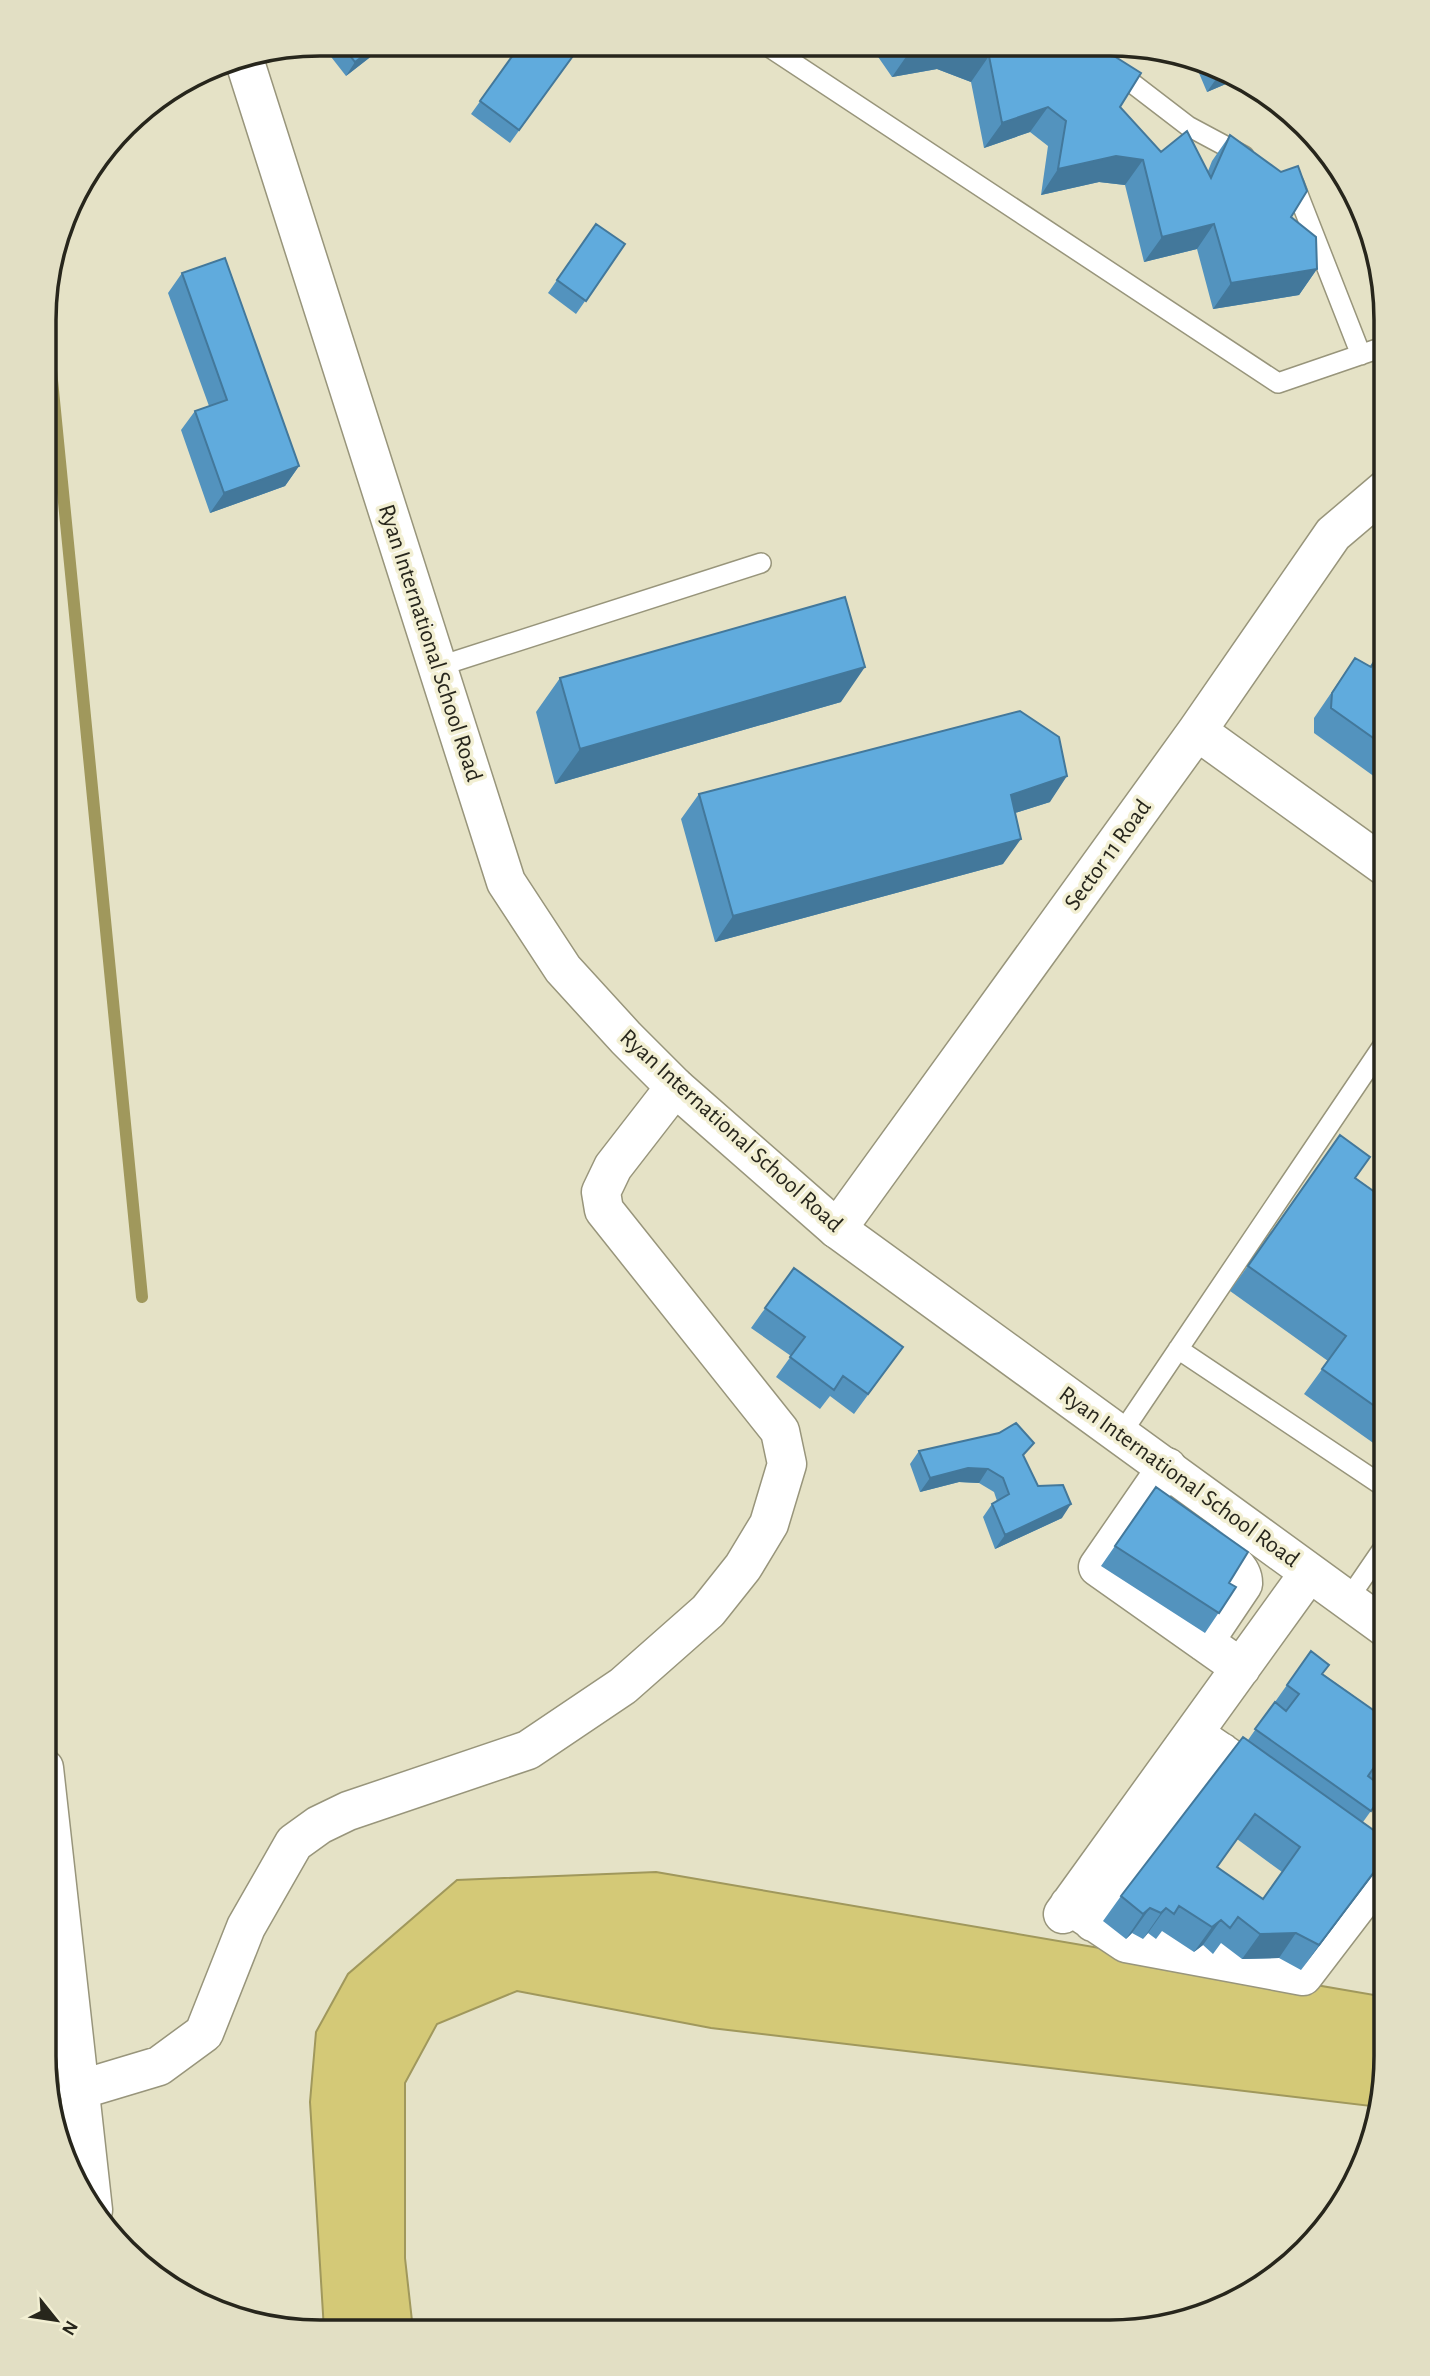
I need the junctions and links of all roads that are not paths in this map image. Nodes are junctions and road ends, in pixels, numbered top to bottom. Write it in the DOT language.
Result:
graph roads {
  1 [pos="783,56"];
  2 [pos="1097,56"];
  3 [pos="246,66"];
  4 [pos="1374,350"];
  5 [pos="1361,355"];
  6 [pos="1374,499"];
  7 [pos="761,563"];
  8 [pos="437,667"];
  9 [pos="1197,731"];
  10 [pos="1374,858"];
  11 [pos="1374,1059"];
  12 [pos="675,1087"];
  13 [pos="837,1228"];
  14 [pos="1178,1349"];
  15 [pos="1121,1434"];
  16 [pos="1167,1467"];
  17 [pos="1374,1480"];
  18 [pos="1143,1501"];
  19 [pos="1374,1562"];
  20 [pos="1309,1573"];
  21 [pos="1348,1601"];
  22 [pos="1374,1619"];
  23 [pos="1204,1642"];
  24 [pos="1241,1668"];
  25 [pos="1208,1743"];
  26 [pos="1374,1860"];
  27 [pos="56,1878"];
  28 [pos="1374,1883"];
  29 [pos="79,2090"];
  30 [pos="90,2187"];
  1 -- 5 [label="lane"];
  2 -- 5 [label="lane"];
  3 -- 8 [label="main road, Ryan International School Road"];
  4 -- 5 [label="lane"];
  6 -- 9 [label="main road, Sector 11 Road"];
  7 -- 8 [label="lane"];
  8 -- 12 [label="main road, Ryan International School Road"];
  9 -- 10 [label="main road"];
  9 -- 13 [label="main road, Sector 11 Road"];
  11 -- 14 [label="lane"];
  12 -- 13 [label="main road, Ryan International School Road"];
  12 -- 29 [label="main road"];
  13 -- 15 [label="main road, Ryan International School Road"];
  14 -- 15 [label="lane"];
  14 -- 17 [label="lane"];
  15 -- 16 [label="main road, Ryan International School Road"];
  16 -- 18 [label="main road"];
  16 -- 20 [label="main road, Ryan International School Road"];
  18 -- 23 [label="main road"];
  18 -- 23 [label="main road"];
  19 -- 21 [label="lane"];
  20 -- 21 [label="main road, Ryan International School Road"];
  20 -- 24 [label="main road"];
  21 -- 22 [label="main road, Ryan International School Road"];
  23 -- 24 [label="main road"];
  24 -- 25 [label="main road"];
  25 -- 26 [label="main road"];
  25 -- 28 [label="main road"];
  27 -- 29 [label="main road"];
  29 -- 30 [label="main road"];
}
